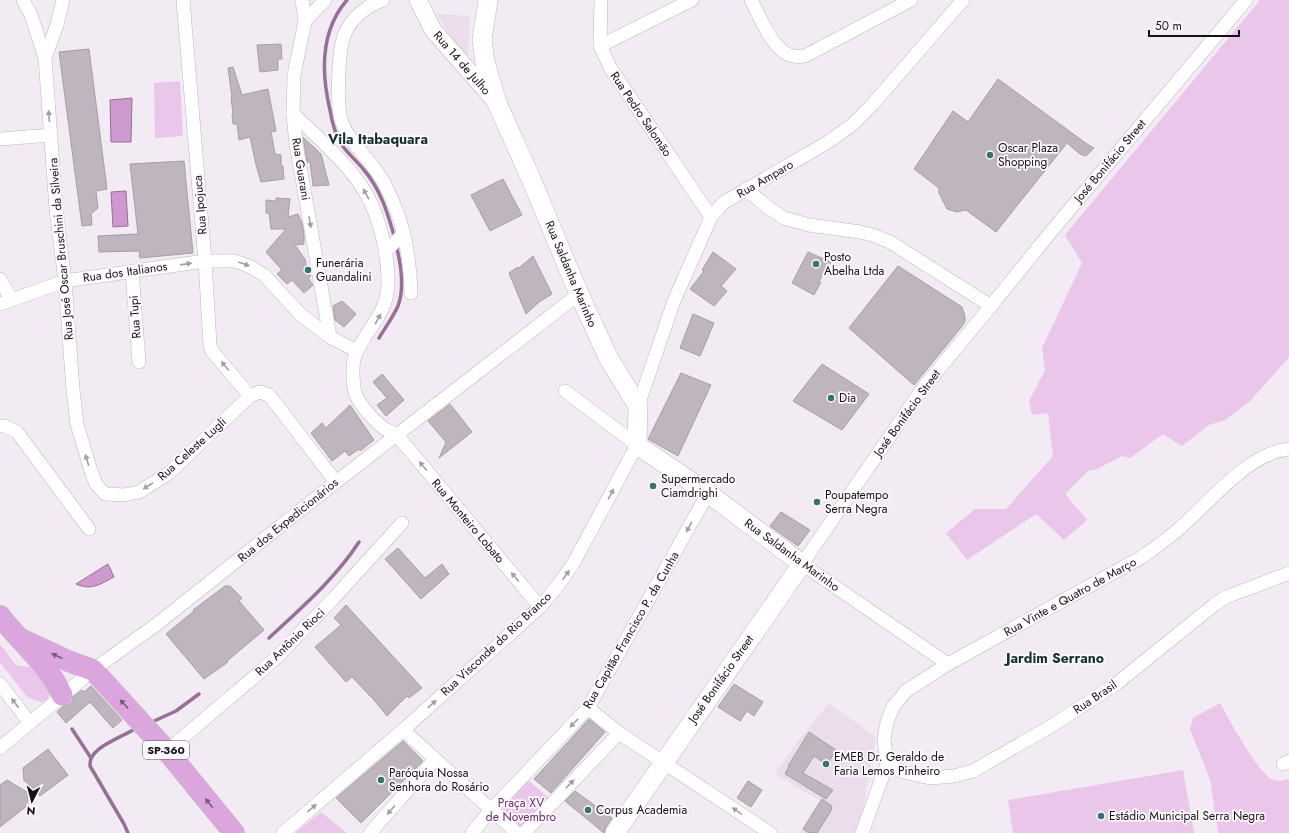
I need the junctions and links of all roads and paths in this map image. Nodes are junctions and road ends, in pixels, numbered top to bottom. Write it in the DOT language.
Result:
graph roads {
  1 [pos="23,0"];
  2 [pos="63,0"];
  3 [pos="183,0"];
  4 [pos="302,0"];
  5 [pos="324,0"];
  6 [pos="383,0"];
  7 [pos="418,0"];
  8 [pos="488,0"];
  9 [pos="601,0"];
  10 [pos="692,0"];
  11 [pos="751,0"];
  12 [pos="911,0"];
  13 [pos="963,0"];
  14 [pos="1246,0"];
  15 [pos="305,21"];
  16 [pos="600,46"];
  17 [pos="45,58"];
  18 [pos="497,103"];
  19 [pos="293,114"];
  20 [pos="51,135"];
  21 [pos="0,139"];
  22 [pos="746,189"];
  23 [pos="711,218"];
  24 [pos="403,234"];
  25 [pos="387,250"];
  26 [pos="205,261"];
  27 [pos="132,271"];
  28 [pos="0,279"];
  29 [pos="65,281"];
  30 [pos="411,293"];
  31 [pos="579,294"];
  32 [pos="5,302"];
  33 [pos="992,306"];
  34 [pos="330,337"];
  35 [pos="357,351"];
  36 [pos="139,362"];
  37 [pos="565,391"];
  38 [pos="250,396"];
  39 [pos="638,406"];
  40 [pos="0,426"];
  41 [pos="397,435"];
  42 [pos="638,445"];
  43 [pos="1289,449"];
  44 [pos="336,482"];
  45 [pos="708,493"];
  46 [pos="105,494"];
  47 [pos="402,523"];
  48 [pos="89,529"];
  49 [pos="802,564"];
  50 [pos="1289,572"];
  51 [pos="540,607"];
  52 [pos="0,616"];
  53 [pos="21,639"];
  54 [pos="948,664"];
  55 [pos="93,670"];
  56 [pos="0,684"];
  57 [pos="62,695"];
  58 [pos="588,708"];
  59 [pos="30,722"];
  60 [pos="403,730"];
  61 [pos="619,733"];
  62 [pos="0,748"];
  63 [pos="167,751"];
  64 [pos="435,759"];
  65 [pos="664,762"];
  66 [pos="887,764"];
  67 [pos="491,810"];
  68 [pos="234,833"];
  69 [pos="283,833"];
  70 [pos="370,833"];
  71 [pos="472,833"];
  72 [pos="517,833"];
  73 [pos="524,833"];
  74 [pos="615,833"];
  75 [pos="770,833"];
  76 [pos="862,833"];
  1 -- 17 [label="street"];
  2 -- 17 [label="street, Rua José Oscar Bruschini da Silveira"];
  3 -- 26 [label="street, Rua Ipojuca"];
  4 -- 15 [label="street, Rua Guarani"];
  5 -- 15 [label="street"];
  6 -- 24 [label="street"];
  7 -- 18 [label="street, Rua 14 de Julho"];
  8 -- 18 [label="main road, Rua Saldanha Marinho"];
  9 -- 16 [label="street, Rua Pedro Salomão"];
  10 -- 16 [label="street"];
  11 -- 12 [label="street"];
  13 -- 22 [label="street, Rua Amparo"];
  14 -- 33 [label="street, José Bonifácio Street"];
  15 -- 19 [label="street, Rua Guarani"];
  16 -- 23 [label="street, Rua Pedro Salomão"];
  20 -- 17 [label="street, Rua José Oscar Bruschini da Silveira, one-way"];
  18 -- 31 [label="main road, Rua Saldanha Marinho"];
  25 -- 19 [label="street, one-way"];
  19 -- 34 [label="street, Rua Guarani, one-way"];
  20 -- 21 [label="street"];
  20 -- 29 [label="street, Rua José Oscar Bruschini da Silveira"];
  22 -- 23 [label="street, Rua Amparo"];
  22 -- 33 [label="street"];
  23 -- 39 [label="street, Rua Amparo"];
  24 -- 25 [label="street"];
  24 -- 30 [label="street"];
  35 -- 25 [label="street, one-way"];
  27 -- 26 [label="street, Rua dos Italianos, one-way"];
  26 -- 34 [label="street, Rua dos Italianos, one-way"];
  38 -- 26 [label="street, Rua Ipojuca, one-way"];
  27 -- 29 [label="street, Rua dos Italianos"];
  27 -- 36 [label="street, Rua Tupi"];
  28 -- 32 [label="street"];
  29 -- 32 [label="street, Rua dos Italianos"];
  46 -- 29 [label="street, Rua José Oscar Bruschini da Silveira, one-way"];
  31 -- 39 [label="main road, Rua Saldanha Marinho"];
  31 -- 41 [label="street, Rua dos Expedicionários"];
  33 -- 49 [label="street, José Bonifácio Street"];
  34 -- 35 [label="street, Rua dos Italianos"];
  35 -- 41 [label="street, Rua Monteiro Lobato"];
  37 -- 42 [label="street, Rua Saldanha Marinho"];
  38 -- 44 [label="street"];
  38 -- 46 [label="street, Rua Celeste Lugli, one-way"];
  39 -- 42 [label="main road"];
  40 -- 48 [label="street"];
  41 -- 44 [label="street, Rua dos Expedicionários"];
  51 -- 41 [label="street, Rua Monteiro Lobato, one-way"];
  42 -- 45 [label="main road, Rua Saldanha Marinho"];
  51 -- 42 [label="street, Rua Visconde do Rio Branco, one-way"];
  43 -- 54 [label="street, Rua Vinte e Quatro de Março"];
  44 -- 55 [label="street, Rua dos Expedicionários"];
  45 -- 49 [label="main road, Rua Saldanha Marinho"];
  45 -- 58 [label="street, Rua Capitão Francisco P. da Cunha, one-way"];
  47 -- 63 [label="street, Rua Antônio Rioci"];
  49 -- 54 [label="street, Rua Saldanha Marinho"];
  49 -- 65 [label="main road, José Bonifácio Street"];
  50 -- 66 [label="street, Rua Brasil"];
  60 -- 51 [label="street, Rua Visconde do Rio Branco, one-way"];
  52 -- 53 [label="main road, SP-360"];
  55 -- 53 [label="main road, SP-360, one-way"];
  53 -- 57 [label="main road"];
  54 -- 66 [label="street, Rua Vinte e Quatro de Março"];
  55 -- 57 [label="street, Rua dos Expedicionários"];
  63 -- 55 [label="main road, SP-360, one-way"];
  59 -- 56 [label="street, one-way"];
  57 -- 59 [label="street, Rua dos Expedicionários"];
  58 -- 61 [label="street"];
  58 -- 67 [label="street, Rua Capitão Francisco P. da Cunha, one-way"];
  59 -- 62 [label="street, Rua dos Expedicionários"];
  60 -- 64 [label="street"];
  69 -- 60 [label="street, Rua Visconde do Rio Branco, one-way"];
  61 -- 65 [label="street"];
  73 -- 61 [label="street, one-way"];
  68 -- 63 [label="main road, SP-360, one-way"];
  64 -- 67 [label="street"];
  64 -- 70 [label="street, one-way"];
  65 -- 74 [label="main road, José Bonifácio Street"];
  75 -- 65 [label="street, one-way"];
  66 -- 76 [label="street"];
  67 -- 71 [label="street, Rua Capitão Francisco P. da Cunha"];
  67 -- 72 [label="street"];
}
